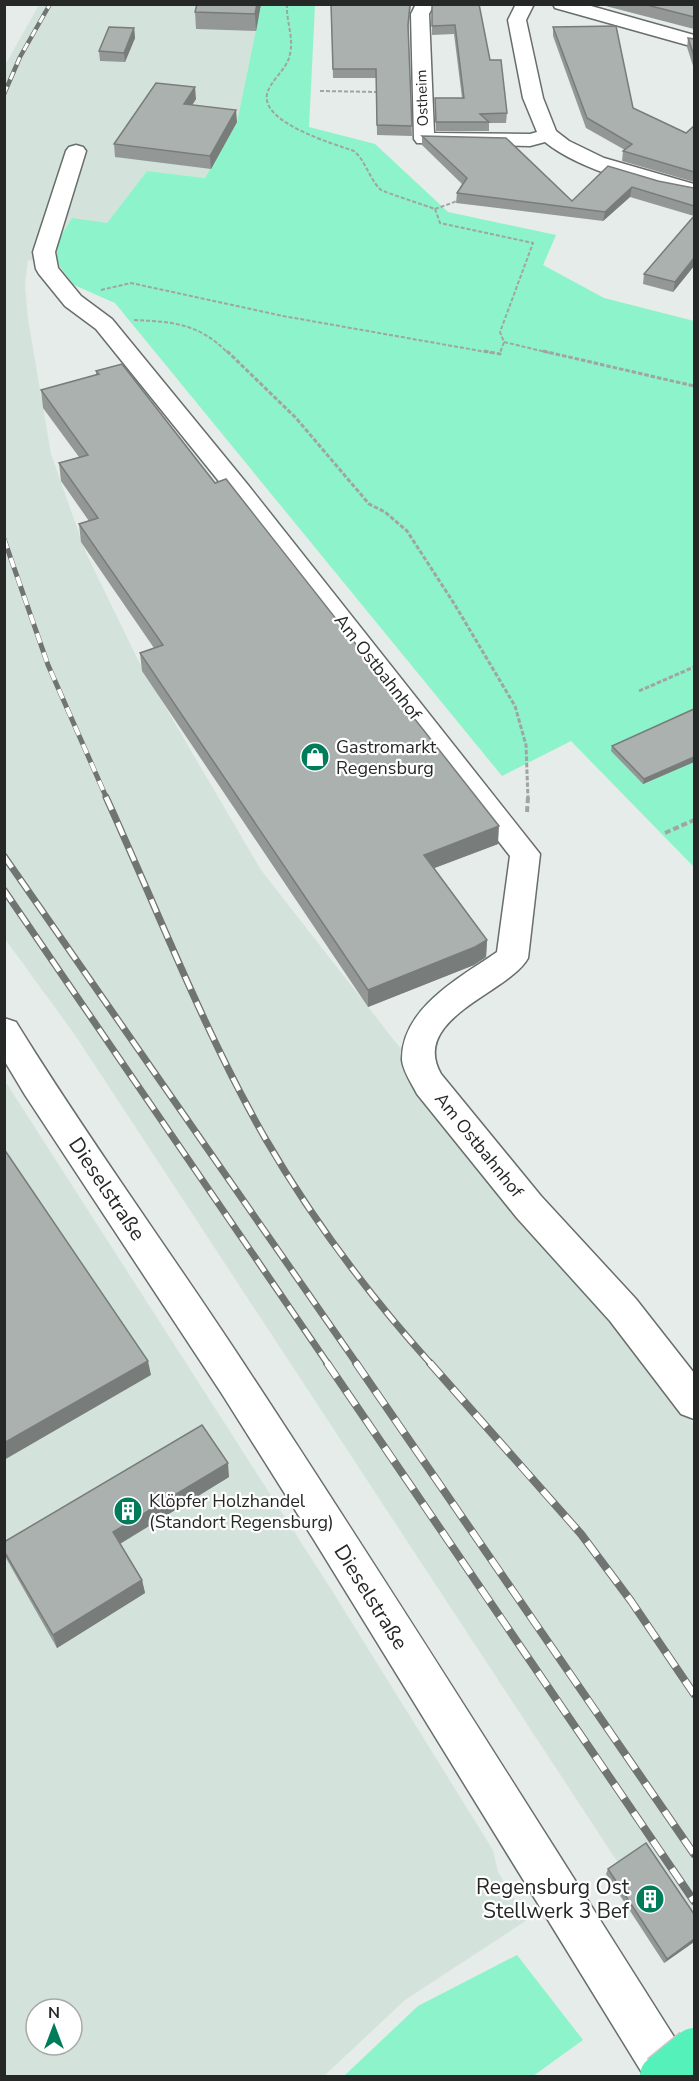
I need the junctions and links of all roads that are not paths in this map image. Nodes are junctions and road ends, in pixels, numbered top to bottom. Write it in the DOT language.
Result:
graph roads {
  1 [pos="425,4"];
  2 [pos="525,4"];
  3 [pos="562,4"];
  4 [pos="694,41"];
  5 [pos="549,135"];
  6 [pos="76,151"];
  7 [pos="694,190"];
  8 [pos="4,1031"];
  9 [pos="694,1402"];
  10 [pos="694,2049"];
  11 [pos="661,2076"];
  12 [pos="671,2076"];
  1 -- 5 [label="street, Ostheim"];
  2 -- 5 [label="street"];
  3 -- 4 [label="street"];
  5 -- 7 [label="street"];
  6 -- 9 [label="street, Am Ostbahnhof"];
  8 -- 12 [label="street, Dieselstraße"];
  10 -- 11 [label="highway, bridge"];
}
